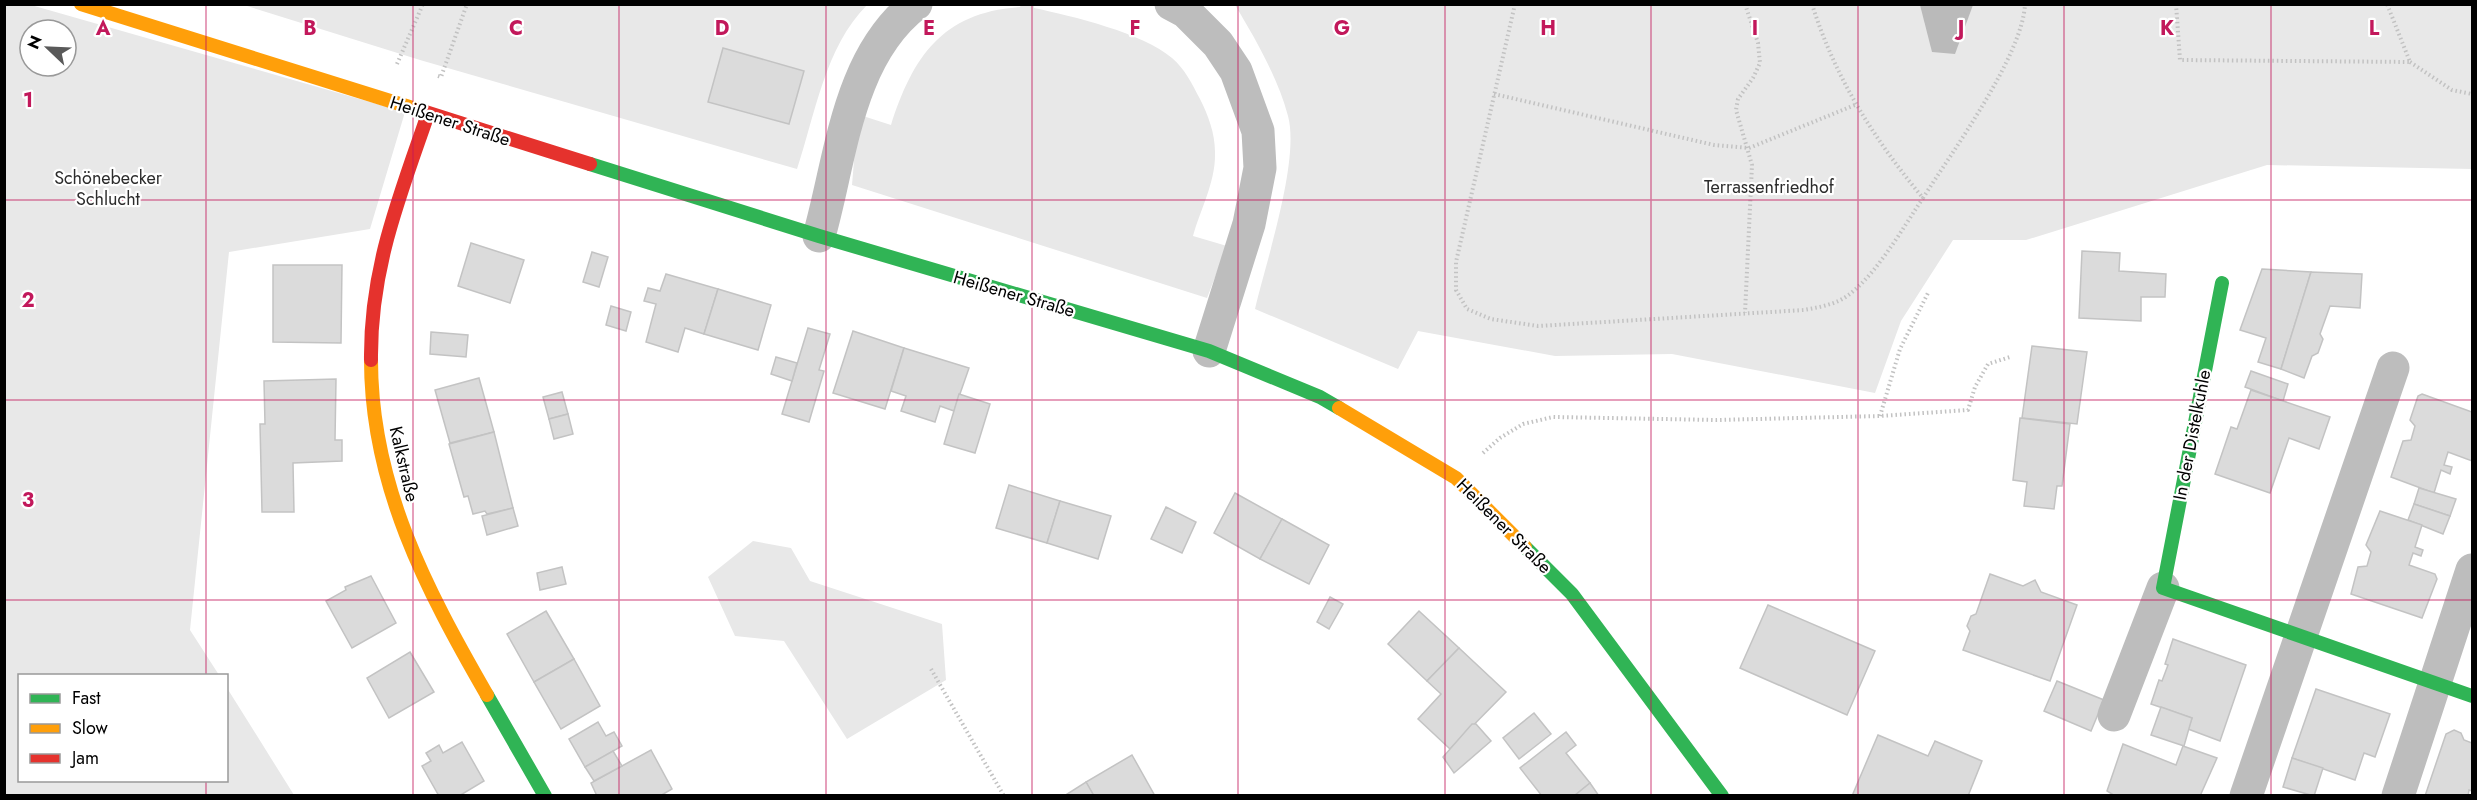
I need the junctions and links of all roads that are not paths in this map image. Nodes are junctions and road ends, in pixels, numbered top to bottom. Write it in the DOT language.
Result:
graph roads {
  1 [pos="81,4"];
  2 [pos="916,4"];
  3 [pos="1171,4"];
  4 [pos="428,114"];
  5 [pos="819,236"];
  6 [pos="2222,283"];
  7 [pos="1209,351"];
  8 [pos="2393,368"];
  9 [pos="2472,570"];
  10 [pos="2163,588"];
  11 [pos="2300,638"];
  12 [pos="2435,684"];
  13 [pos="2472,696"];
  14 [pos="2114,716"];
  15 [pos="545,795"];
  16 [pos="1722,795"];
  17 [pos="2246,795"];
  18 [pos="2398,795"];
  1 -- 4 [label="street, Heißener Straße"];
  2 -- 5 [label="street"];
  3 -- 7 [label="street"];
  4 -- 5 [label="street, Heißener Straße"];
  4 -- 15 [label="street, Kalkstraße"];
  5 -- 7 [label="street, Heißener Straße"];
  6 -- 10 [label="street, In der Distelkuhle"];
  7 -- 16 [label="street, Heißener Straße"];
  8 -- 11 [label="street"];
  9 -- 12 [label="street"];
  10 -- 11 [label="street"];
  10 -- 14 [label="street, In der Distelkuhle"];
  11 -- 12 [label="street"];
  11 -- 17 [label="street"];
  12 -- 13 [label="street"];
  12 -- 18 [label="street"];
}
